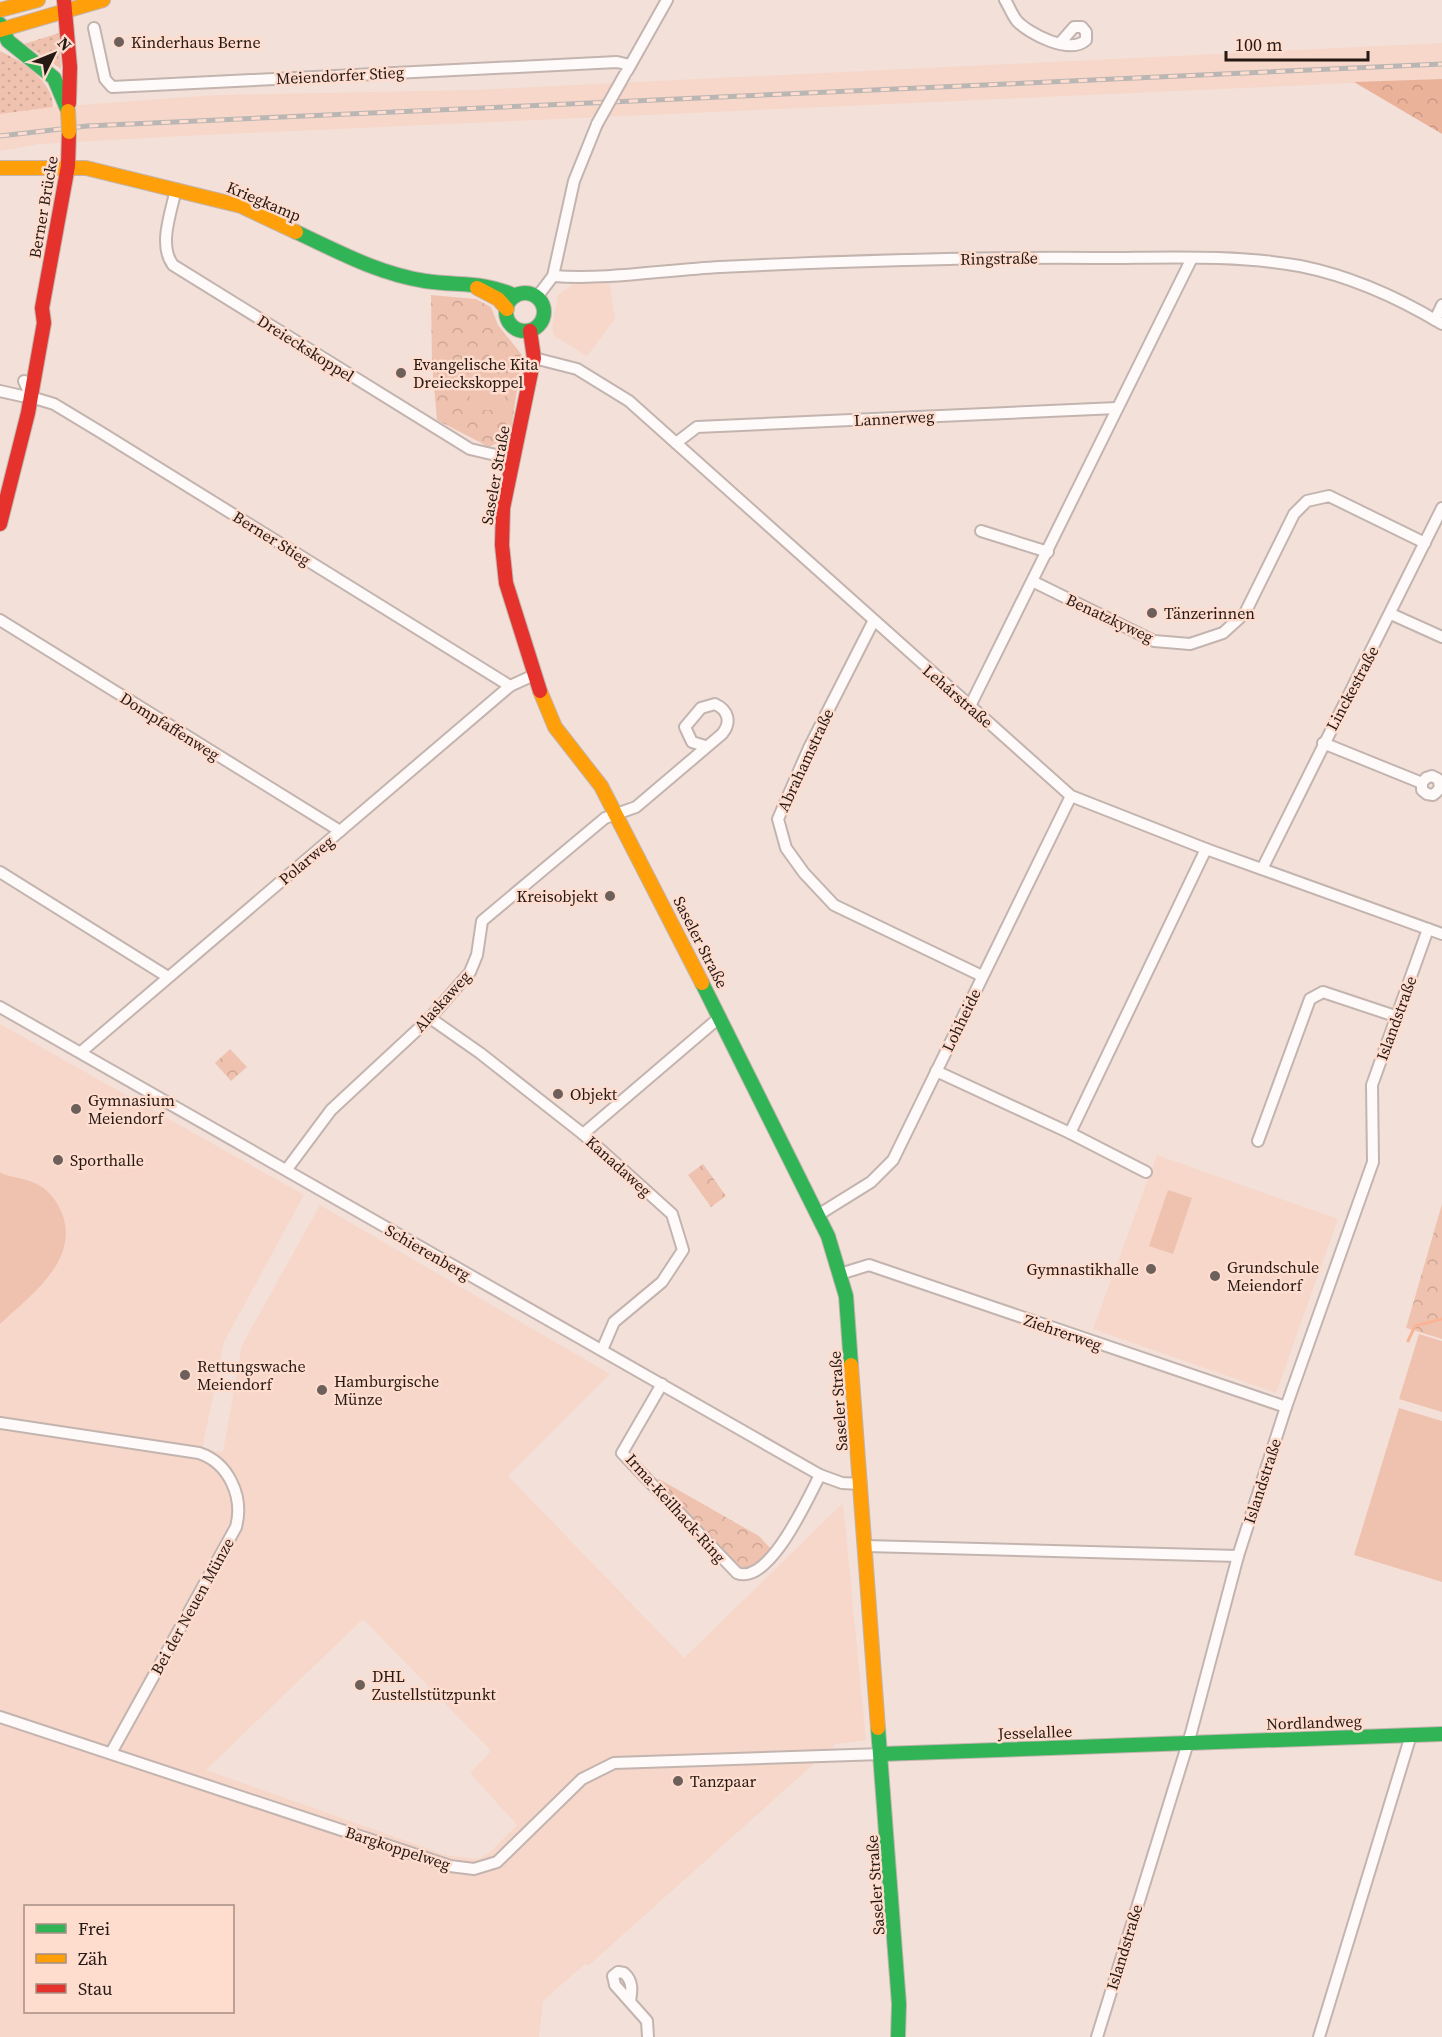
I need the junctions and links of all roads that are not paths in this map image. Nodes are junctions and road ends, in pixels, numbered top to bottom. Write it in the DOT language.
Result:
graph roads {
  1 [pos="38,0"];
  2 [pos="103,0"];
  3 [pos="667,0"];
  4 [pos="1005,0"];
  5 [pos="65,6"];
  6 [pos="0,10"];
  7 [pos="1,28"];
  8 [pos="94,28"];
  9 [pos="1060,43"];
  10 [pos="628,70"];
  11 [pos="68,111"];
  12 [pos="68,166"];
  13 [pos="0,168"];
  14 [pos="176,189"];
  15 [pos="1192,258"];
  16 [pos="553,276"];
  17 [pos="472,285"];
  18 [pos="515,296"];
  19 [pos="537,297"];
  20 [pos="1442,305"];
  21 [pos="42,308"];
  22 [pos="507,309"];
  23 [pos="1438,322"];
  24 [pos="530,331"];
  25 [pos="534,358"];
  26 [pos="0,391"];
  27 [pos="26,397"];
  28 [pos="1117,408"];
  29 [pos="676,443"];
  30 [pos="513,459"];
  31 [pos="1442,508"];
  32 [pos="0,524"];
  33 [pos="981,531"];
  34 [pos="1425,543"];
  35 [pos="1048,552"];
  36 [pos="1034,582"];
  37 [pos="1391,614"];
  38 [pos="0,620"];
  39 [pos="873,622"];
  40 [pos="1442,637"];
  41 [pos="534,675"];
  42 [pos="510,686"];
  43 [pos="970,706"];
  44 [pos="1323,743"];
  45 [pos="705,746"];
  46 [pos="1422,783"];
  47 [pos="1071,796"];
  48 [pos="616,814"];
  49 [pos="340,831"];
  50 [pos="1206,849"];
  51 [pos="1262,869"];
  52 [pos="0,872"];
  53 [pos="1428,929"];
  54 [pos="1442,934"];
  55 [pos="982,976"];
  56 [pos="168,977"];
  57 [pos="0,1007"];
  58 [pos="1395,1016"];
  59 [pos="720,1017"];
  60 [pos="430,1018"];
  61 [pos="81,1052"];
  62 [pos="936,1071"];
  63 [pos="1070,1133"];
  64 [pos="583,1134"];
  65 [pos="1258,1141"];
  66 [pos="287,1169"];
  67 [pos="1146,1172"];
  68 [pos="818,1215"];
  69 [pos="840,1274"];
  70 [pos="602,1350"];
  71 [pos="662,1384"];
  72 [pos="1286,1407"];
  73 [pos="0,1423"];
  74 [pos="820,1475"];
  75 [pos="861,1485"];
  76 [pos="866,1546"];
  77 [pos="1238,1556"];
  78 [pos="0,1717"];
  79 [pos="1442,1734"];
  80 [pos="1411,1736"];
  81 [pos="1188,1743"];
  82 [pos="111,1753"];
  83 [pos="882,1754"];
  84 [pos="630,2001"];
  85 [pos="648,2037"];
  86 [pos="898,2037"];
  87 [pos="1097,2037"];
  88 [pos="1319,2037"];
  1 -- 6 [label="street"];
  2 -- 5 [label="street"];
  3 -- 10 [label="street"];
  4 -- 9 [label="street"];
  5 -- 7 [label="street"];
  5 -- 11 [label="street, Berner Brücke"];
  7 -- 11 [label="street, Berner Brücke"];
  8 -- 10 [label="street, Meiendorfer Stieg"];
  10 -- 16 [label="street, bridge"];
  11 -- 12 [label="street, Berner Brücke, bridge"];
  12 -- 13 [label="street, Kriegkamp"];
  12 -- 14 [label="street, Kriegkamp"];
  12 -- 21 [label="street, Berner Brücke"];
  14 -- 17 [label="street, Kriegkamp"];
  14 -- 30 [label="street, Dreieckskoppel"];
  15 -- 16 [label="street, Ringstraße"];
  15 -- 23 [label="street, Ringstraße"];
  15 -- 28 [label="street"];
  16 -- 19 [label="street"];
  17 -- 18 [label="street, Kriegkamp"];
  17 -- 22 [label="street, Kriegkamp"];
  18 -- 19 [label="street"];
  18 -- 22 [label="street"];
  19 -- 24 [label="street"];
  20 -- 23 [label="street, Ringstraße"];
  21 -- 27 [label="street, Berner Brücke"];
  21 -- 27 [label="street, Berner Brücke"];
  22 -- 24 [label="street"];
  24 -- 25 [label="street, Saseler Straße"];
  25 -- 29 [label="street, Lehárstraße"];
  25 -- 30 [label="street, Saseler Straße"];
  26 -- 27 [label="street, Berner Stieg"];
  27 -- 32 [label="street"];
  27 -- 42 [label="street, Berner Stieg"];
  28 -- 29 [label="street, Lannerweg"];
  28 -- 35 [label="street"];
  29 -- 39 [label="street, Lehárstraße"];
  30 -- 41 [label="street, Saseler Straße"];
  31 -- 34 [label="street, Linckestraße"];
  33 -- 35 [label="street"];
  34 -- 36 [label="street, Benatzkyweg"];
  34 -- 37 [label="street, Linckestraße"];
  35 -- 36 [label="street"];
  36 -- 43 [label="street"];
  37 -- 40 [label="street"];
  37 -- 44 [label="street, Linckestraße"];
  38 -- 49 [label="street, Dompfaffenweg"];
  39 -- 43 [label="street, Lehárstraße"];
  39 -- 55 [label="street, Abrahamstraße"];
  41 -- 42 [label="street, Polarweg"];
  41 -- 48 [label="street, Saseler Straße"];
  42 -- 49 [label="street, Polarweg"];
  43 -- 47 [label="street, Lehárstraße"];
  44 -- 46 [label="street"];
  44 -- 51 [label="street, Linckestraße"];
  45 -- 48 [label="street"];
  47 -- 50 [label="street, Lehárstraße"];
  47 -- 55 [label="street, Lohheide"];
  48 -- 59 [label="street, Saseler Straße"];
  48 -- 60 [label="street, Alaskaweg"];
  49 -- 56 [label="street, Polarweg"];
  50 -- 51 [label="street, Lehárstraße"];
  50 -- 63 [label="street"];
  51 -- 53 [label="street, Lehárstraße"];
  52 -- 56 [label="street"];
  53 -- 54 [label="street, Lehárstraße"];
  53 -- 58 [label="street, Islandstraße"];
  55 -- 62 [label="street, Lohheide"];
  56 -- 61 [label="street, Polarweg"];
  57 -- 61 [label="street, Schierenberg"];
  58 -- 65 [label="street"];
  58 -- 72 [label="street, Islandstraße"];
  59 -- 64 [label="street"];
  59 -- 68 [label="street, Saseler Straße"];
  60 -- 64 [label="street, Kanadaweg"];
  60 -- 66 [label="street, Alaskaweg"];
  61 -- 66 [label="street, Schierenberg"];
  62 -- 63 [label="street"];
  62 -- 68 [label="street, Lohheide"];
  63 -- 67 [label="street"];
  64 -- 70 [label="street, Kanadaweg"];
  66 -- 70 [label="street, Schierenberg"];
  68 -- 69 [label="street, Saseler Straße"];
  69 -- 72 [label="street, Ziehrerweg"];
  69 -- 75 [label="street, Saseler Straße"];
  70 -- 71 [label="street, Schierenberg"];
  71 -- 74 [label="street, Schierenberg"];
  71 -- 74 [label="street, Irma-Keilhack-Ring"];
  72 -- 77 [label="street, Islandstraße"];
  73 -- 82 [label="street, Bei der Neuen Münze"];
  74 -- 75 [label="street, Schierenberg"];
  75 -- 76 [label="street, Saseler Straße"];
  76 -- 77 [label="street"];
  76 -- 83 [label="street, Saseler Straße"];
  77 -- 81 [label="street, Islandstraße"];
  78 -- 82 [label="street, Bargkoppelweg"];
  79 -- 80 [label="street, Nordlandweg"];
  80 -- 81 [label="street, Nordlandweg"];
  80 -- 88 [label="street"];
  81 -- 83 [label="street, Jesselallee"];
  81 -- 87 [label="street, Islandstraße"];
  82 -- 83 [label="street, Bargkoppelweg"];
  83 -- 86 [label="street, Saseler Straße"];
  84 -- 85 [label="street"];
}
